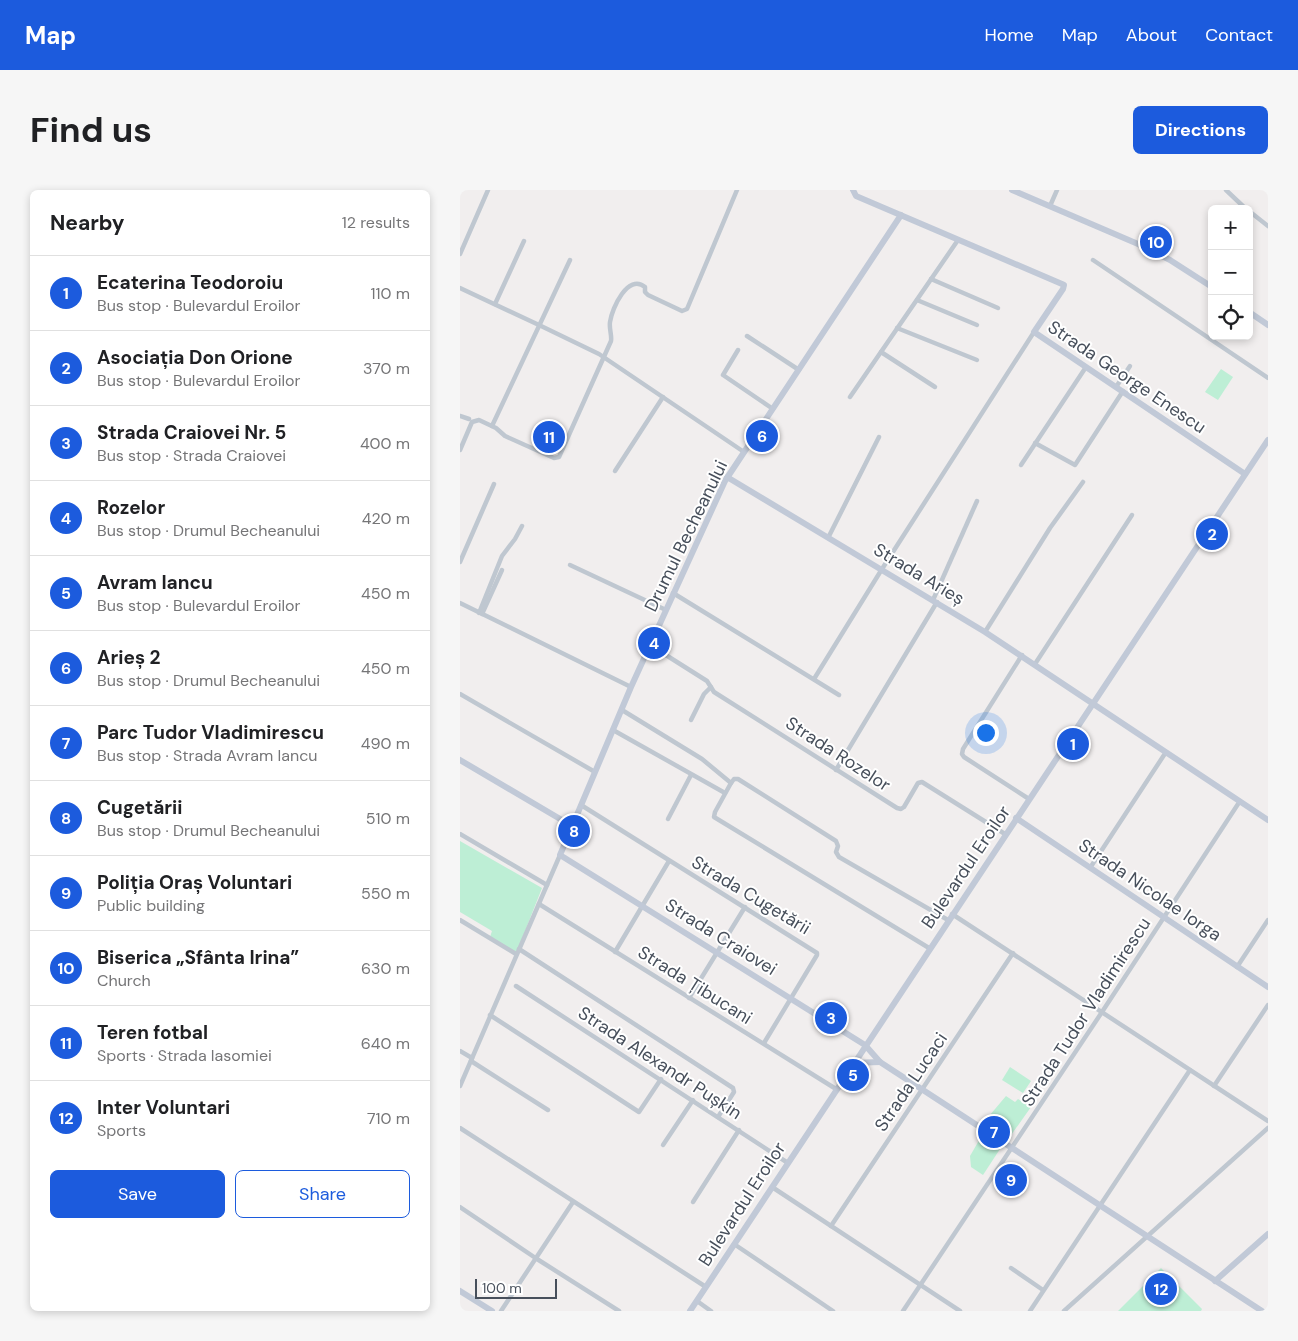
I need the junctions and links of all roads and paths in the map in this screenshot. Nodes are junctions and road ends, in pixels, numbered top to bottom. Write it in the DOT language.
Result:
graph roads {
  1 [pos="488,190"];
  2 [pos="738,190"];
  3 [pos="853,190"];
  4 [pos="1012,190"];
  5 [pos="1057,190"];
  6 [pos="1226,190"];
  7 [pos="1242,205"];
  8 [pos="1050,206"];
  9 [pos="900,215"];
  10 [pos="1253,215"];
  11 [pos="1268,226"];
  12 [pos="958,240"];
  13 [pos="524,241"];
  14 [pos="460,254"];
  15 [pos="570,260"];
  16 [pos="1093,260"];
  17 [pos="931,279"];
  18 [pos="1208,285"];
  19 [pos="460,288"];
  20 [pos="917,300"];
  21 [pos="495,304"];
  22 [pos="998,308"];
  23 [pos="1253,315"];
  24 [pos="539,324"];
  25 [pos="1268,325"];
  26 [pos="976,326"];
  27 [pos="897,328"];
  28 [pos="1034,332"];
  29 [pos="747,336"];
  30 [pos="738,350"];
  31 [pos="881,352"];
  32 [pos="604,358"];
  33 [pos="977,360"];
  34 [pos="1130,366"];
  35 [pos="1086,367"];
  36 [pos="799,370"];
  37 [pos="1268,378"];
  38 [pos="936,387"];
  39 [pos="1116,387"];
  40 [pos="1123,391"];
  41 [pos="663,397"];
  42 [pos="850,397"];
  43 [pos="773,409"];
  44 [pos="460,416"];
  45 [pos="470,421"];
  46 [pos="492,426"];
  47 [pos="879,437"];
  48 [pos="1268,440"];
  49 [pos="1035,443"];
  50 [pos="460,450"];
  51 [pos="744,452"];
  52 [pos="1021,465"];
  53 [pos="615,471"];
  54 [pos="1246,474"];
  55 [pos="727,477"];
  56 [pos="1083,482"];
  57 [pos="494,484"];
  58 [pos="977,501"];
  59 [pos="1132,515"];
  60 [pos="522,526"];
  61 [pos="828,538"];
  62 [pos="460,562"];
  63 [pos="570,564"];
  64 [pos="882,569"];
  65 [pos="502,570"];
  66 [pos="673,593"];
  67 [pos="935,601"];
  68 [pos="460,603"];
  69 [pos="666,610"];
  70 [pos="481,613"];
  71 [pos="985,632"];
  72 [pos="650,644"];
  73 [pos="1022,656"];
  74 [pos="1035,664"];
  75 [pos="814,679"];
  76 [pos="631,687"];
  77 [pos="711,687"];
  78 [pos="460,694"];
  79 [pos="839,695"];
  80 [pos="1093,702"];
  81 [pos="622,710"];
  82 [pos="691,720"];
  83 [pos="612,730"];
  84 [pos="1166,752"];
  85 [pos="460,760"];
  86 [pos="836,770"];
  87 [pos="595,772"];
  88 [pos="692,775"];
  89 [pos="731,783"];
  90 [pos="725,793"];
  91 [pos="1029,799"];
  92 [pos="1240,801"];
  93 [pos="581,806"];
  94 [pos="1016,818"];
  95 [pos="668,819"];
  96 [pos="1268,820"];
  97 [pos="572,826"];
  98 [pos="460,834"];
  99 [pos="1005,834"];
  100 [pos="560,855"];
  101 [pos="669,861"];
  102 [pos="1090,868"];
  103 [pos="547,885"];
  104 [pos="538,904"];
  105 [pos="642,906"];
  106 [pos="745,908"];
  107 [pos="952,914"];
  108 [pos="1164,917"];
  109 [pos="460,920"];
  110 [pos="948,920"];
  111 [pos="1268,920"];
  112 [pos="519,948"];
  113 [pos="929,948"];
  114 [pos="615,952"];
  115 [pos="717,952"];
  116 [pos="1013,953"];
  117 [pos="516,954"];
  118 [pos="1237,967"];
  119 [pos="516,986"];
  120 [pos="1268,987"];
  121 [pos="689,998"];
  122 [pos="792,998"];
  123 [pos="1268,1005"];
  124 [pos="1102,1012"];
  125 [pos="490,1016"];
  126 [pos="764,1044"];
  127 [pos="866,1045"];
  128 [pos="460,1051"];
  129 [pos="472,1059"];
  130 [pos="880,1062"];
  131 [pos="853,1063"];
  132 [pos="1190,1070"];
  133 [pos="661,1079"];
  134 [pos="460,1086"];
  135 [pos="1214,1086"];
  136 [pos="836,1089"];
  137 [pos="922,1089"];
  138 [pos="693,1100"];
  139 [pos="548,1110"];
  140 [pos="718,1117"];
  141 [pos="1268,1121"];
  142 [pos="460,1128"];
  143 [pos="1268,1128"];
  144 [pos="739,1130"];
  145 [pos="663,1145"];
  146 [pos="1012,1149"];
  147 [pos="788,1163"];
  148 [pos="772,1187"];
  149 [pos="573,1202"];
  150 [pos="693,1202"];
  151 [pos="1099,1206"];
  152 [pos="460,1207"];
  153 [pos="832,1226"];
  154 [pos="1268,1234"];
  155 [pos="1147,1237"];
  156 [pos="734,1244"];
  157 [pos="537,1259"];
  158 [pos="1011,1268"];
  159 [pos="1215,1281"];
  160 [pos="920,1285"];
  161 [pos="706,1287"];
  162 [pos="460,1290"];
  163 [pos="1043,1290"];
  164 [pos="697,1301"];
  165 [pos="492,1311"];
  166 [pos="501,1311"];
  167 [pos="619,1311"];
  168 [pos="690,1311"];
  169 [pos="711,1311"];
  170 [pos="833,1311"];
  171 [pos="903,1311"];
  172 [pos="960,1311"];
  173 [pos="1030,1311"];
  174 [pos="1064,1311"];
  175 [pos="1262,1311"];
  1 -- 14 [label="street"];
  2 -- 32 [label="street"];
  3 -- 9 [label="street, Strada George Enescu"];
  4 -- 8 [label="street"];
  5 -- 8 [label="street"];
  6 -- 7 [label="street"];
  8 -- 18 [label="street"];
  9 -- 12 [label="street, Strada George Enescu"];
  9 -- 36 [label="street, Drumul Becheanului"];
  10 -- 11 [label="street"];
  12 -- 17 [label="street"];
  12 -- 28 [label="street, Strada George Enescu"];
  13 -- 21 [label="street"];
  15 -- 24 [label="street"];
  16 -- 37 [label="street"];
  17 -- 20 [label="street"];
  17 -- 22 [label="street"];
  19 -- 21 [label="street"];
  20 -- 26 [label="street"];
  20 -- 27 [label="street"];
  21 -- 24 [label="street"];
  23 -- 25 [label="street"];
  24 -- 32 [label="street"];
  24 -- 46 [label="street"];
  27 -- 31 [label="street"];
  27 -- 33 [label="street"];
  28 -- 35 [label="street, Strada George Enescu"];
  28 -- 64 [label="street"];
  29 -- 36 [label="street"];
  30 -- 43 [label="street"];
  31 -- 38 [label="street"];
  31 -- 42 [label="street"];
  32 -- 41 [label="street"];
  32 -- 46 [label="street"];
  34 -- 39 [label="street"];
  35 -- 39 [label="street, Strada George Enescu"];
  35 -- 49 [label="street"];
  36 -- 43 [label="street, Drumul Becheanului"];
  39 -- 40 [label="street, Strada George Enescu"];
  40 -- 49 [label="street"];
  40 -- 54 [label="street, Strada George Enescu"];
  41 -- 51 [label="street"];
  41 -- 53 [label="street"];
  43 -- 51 [label="street, Drumul Becheanului"];
  44 -- 45 [label="street"];
  45 -- 46 [label="street"];
  45 -- 50 [label="street"];
  47 -- 61 [label="street"];
  48 -- 54 [label="street, Bulevardul Eroilor"];
  49 -- 52 [label="street"];
  51 -- 55 [label="street, Drumul Becheanului"];
  54 -- 80 [label="street, Bulevardul Eroilor"];
  55 -- 61 [label="street, Strada Arieș"];
  55 -- 66 [label="street, Drumul Becheanului"];
  56 -- 71 [label="street"];
  57 -- 62 [label="street"];
  58 -- 67 [label="street"];
  59 -- 74 [label="street"];
  60 -- 70 [label="street"];
  61 -- 64 [label="street, Strada Arieș"];
  63 -- 69 [label="street"];
  64 -- 67 [label="street, Strada Arieș"];
  64 -- 75 [label="street"];
  65 -- 70 [label="street"];
  66 -- 69 [label="street, Drumul Becheanului"];
  66 -- 75 [label="street"];
  67 -- 71 [label="street, Strada Arieș"];
  67 -- 86 [label="street"];
  68 -- 70 [label="street"];
  69 -- 72 [label="street, Drumul Becheanului"];
  70 -- 76 [label="street"];
  71 -- 73 [label="street, Strada Arieș"];
  72 -- 76 [label="street, Drumul Becheanului"];
  72 -- 77 [label="street, Strada Rozelor"];
  73 -- 74 [label="street, Strada Arieș"];
  73 -- 91 [label="street"];
  74 -- 80 [label="street, Strada Arieș"];
  75 -- 79 [label="street"];
  76 -- 81 [label="street, Drumul Becheanului"];
  77 -- 82 [label="street"];
  77 -- 86 [label="street, Strada Rozelor"];
  78 -- 87 [label="street"];
  80 -- 84 [label="street, Strada Arieș"];
  80 -- 91 [label="street, Bulevardul Eroilor"];
  81 -- 83 [label="street, Drumul Becheanului"];
  81 -- 89 [label="street"];
  83 -- 87 [label="street, Drumul Becheanului"];
  83 -- 88 [label="street"];
  84 -- 92 [label="street, Strada Arieș"];
  84 -- 102 [label="street"];
  85 -- 97 [label="street"];
  86 -- 99 [label="street, Strada Rozelor"];
  87 -- 93 [label="street, Drumul Becheanului"];
  88 -- 90 [label="street"];
  88 -- 95 [label="street"];
  89 -- 90 [label="street"];
  89 -- 110 [label="street"];
  90 -- 113 [label="street"];
  91 -- 94 [label="street, Bulevardul Eroilor"];
  92 -- 96 [label="street, Strada Arieș"];
  92 -- 108 [label="street, Strada Tudor Vladimirescu"];
  93 -- 97 [label="street, Drumul Becheanului"];
  93 -- 101 [label="street, Strada Cugetării"];
  94 -- 99 [label="street, Bulevardul Eroilor"];
  94 -- 102 [label="street, Strada Nicolae Iorga"];
  97 -- 100 [label="street, Drumul Becheanului"];
  98 -- 103 [label="street"];
  99 -- 107 [label="street, Bulevardul Eroilor"];
  100 -- 103 [label="street, Drumul Becheanului"];
  100 -- 105 [label="street, Strada Craiovei"];
  101 -- 105 [label="street"];
  101 -- 106 [label="street, Strada Cugetării"];
  102 -- 108 [label="street, Strada Nicolae Iorga"];
  103 -- 104 [label="street, Drumul Becheanului"];
  104 -- 112 [label="street, Drumul Becheanului"];
  104 -- 114 [label="street, Strada Țibucani"];
  105 -- 114 [label="street"];
  105 -- 115 [label="street, Strada Craiovei"];
  106 -- 115 [label="street"];
  106 -- 122 [label="street, Strada Cugetării"];
  107 -- 110 [label="street, Bulevardul Eroilor"];
  107 -- 116 [label="street"];
  108 -- 118 [label="street, Strada Nicolae Iorga"];
  108 -- 124 [label="street, Strada Tudor Vladimirescu"];
  109 -- 117 [label="street"];
  110 -- 113 [label="street, Bulevardul Eroilor"];
  111 -- 118 [label="street"];
  112 -- 117 [label="street, Drumul Becheanului"];
  112 -- 140 [label="street"];
  113 -- 127 [label="street, Bulevardul Eroilor"];
  114 -- 121 [label="street, Strada Țibucani"];
  115 -- 121 [label="street"];
  115 -- 122 [label="street, Strada Craiovei"];
  116 -- 124 [label="street"];
  116 -- 137 [label="street, Strada Lucaci"];
  117 -- 125 [label="street, Drumul Becheanului"];
  118 -- 120 [label="street, Strada Nicolae Iorga"];
  119 -- 133 [label="street, Strada Alexandr Pușkin"];
  121 -- 126 [label="street, Strada Țibucani"];
  122 -- 126 [label="street, Strada Cugetării"];
  122 -- 127 [label="street, Strada Craiovei"];
  123 -- 135 [label="street"];
  124 -- 132 [label="street"];
  124 -- 146 [label="street, Strada Tudor Vladimirescu"];
  125 -- 129 [label="street, Drumul Becheanului"];
  125 -- 133 [label="street"];
  126 -- 136 [label="street, Strada Țibucani"];
  127 -- 130 [label="street, Strada Craiovei"];
  127 -- 131 [label="street, Bulevardul Eroilor"];
  128 -- 129 [label="street"];
  129 -- 134 [label="street, Drumul Becheanului"];
  129 -- 139 [label="street"];
  130 -- 131 [label="street"];
  130 -- 137 [label="street, Strada Craiovei"];
  131 -- 136 [label="street, Bulevardul Eroilor"];
  132 -- 135 [label="street"];
  132 -- 151 [label="street"];
  133 -- 138 [label="street, Strada Alexandr Pușkin"];
  135 -- 141 [label="street"];
  136 -- 147 [label="street, Bulevardul Eroilor"];
  137 -- 146 [label="street, Strada Craiovei"];
  137 -- 153 [label="street, Strada Lucaci"];
  138 -- 140 [label="street, Strada Alexandr Pușkin"];
  138 -- 145 [label="street"];
  140 -- 144 [label="street, Strada Alexandr Pușkin"];
  142 -- 149 [label="street"];
  143 -- 155 [label="street"];
  144 -- 147 [label="street, Strada Alexandr Pușkin"];
  144 -- 150 [label="street"];
  146 -- 151 [label="street, Strada Craiovei"];
  146 -- 160 [label="street, Strada Tudor Vladimirescu"];
  147 -- 148 [label="street, Bulevardul Eroilor"];
  148 -- 153 [label="street"];
  148 -- 156 [label="street, Bulevardul Eroilor"];
  149 -- 157 [label="street"];
  149 -- 161 [label="street"];
  151 -- 155 [label="street, Strada Craiovei"];
  151 -- 163 [label="street"];
  152 -- 157 [label="street"];
  153 -- 160 [label="street"];
  154 -- 159 [label="street"];
  155 -- 159 [label="street, Strada Craiovei"];
  155 -- 174 [label="street"];
  156 -- 161 [label="street, Bulevardul Eroilor"];
  156 -- 170 [label="street"];
  157 -- 166 [label="street"];
  157 -- 167 [label="street"];
  158 -- 163 [label="street"];
  159 -- 175 [label="street, Strada Craiovei"];
  160 -- 171 [label="street, Strada Tudor Vladimirescu"];
  160 -- 172 [label="street"];
  161 -- 164 [label="street, Bulevardul Eroilor"];
  162 -- 165 [label="street"];
  163 -- 173 [label="street"];
  164 -- 168 [label="street, Bulevardul Eroilor"];
  164 -- 169 [label="street"];
}
